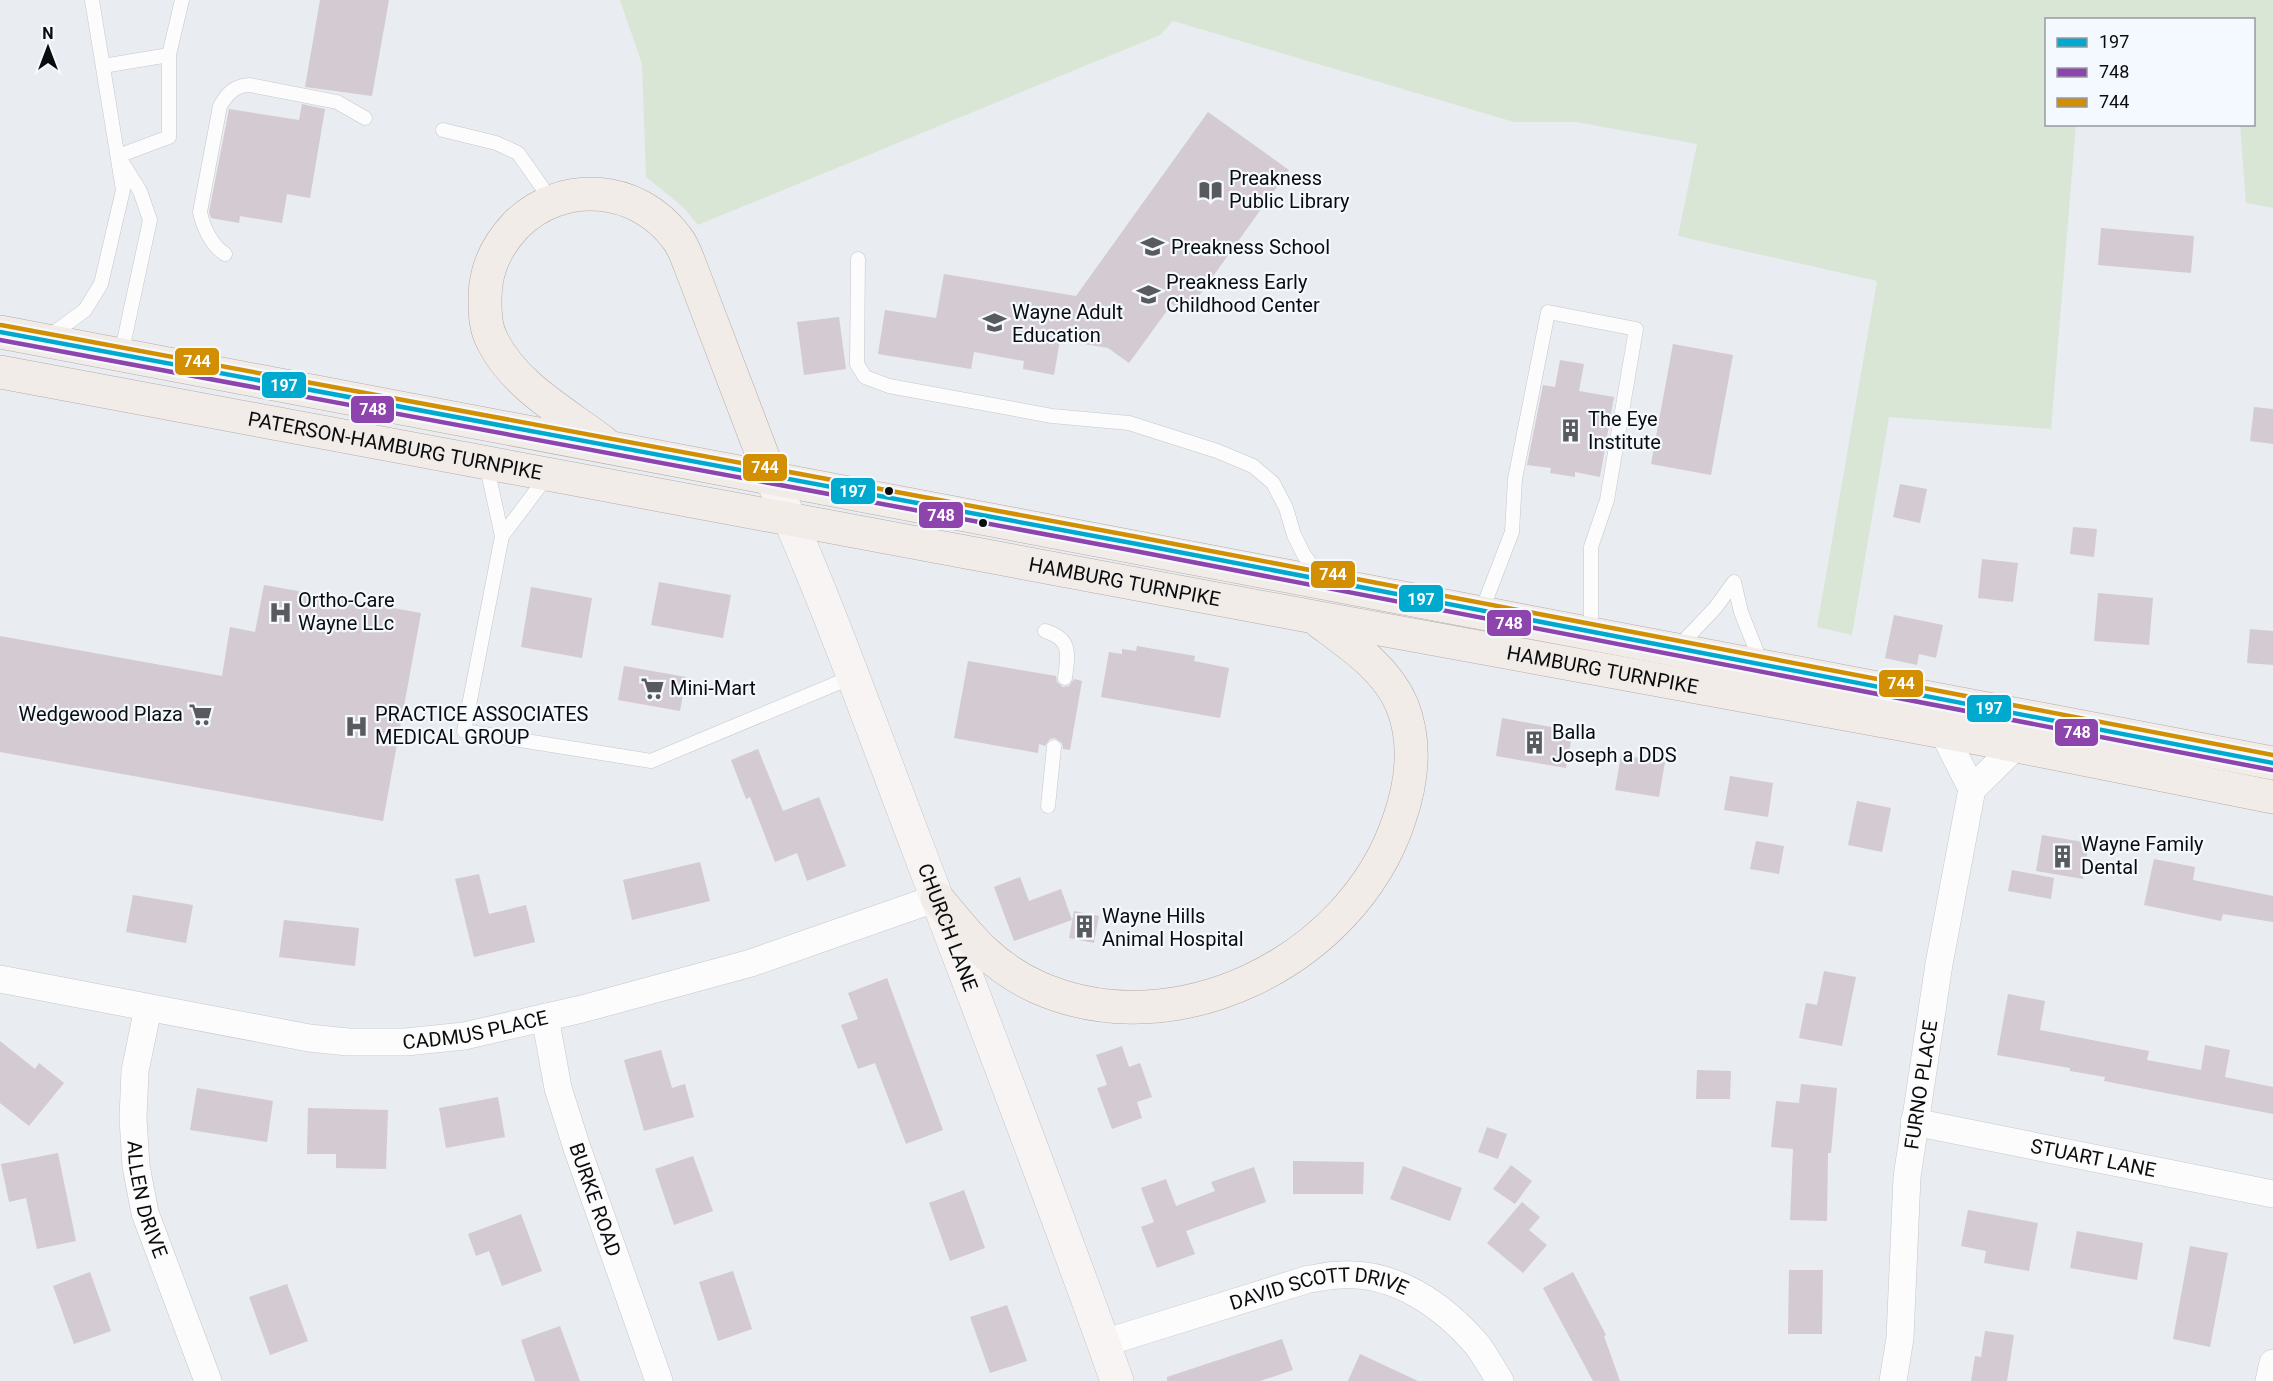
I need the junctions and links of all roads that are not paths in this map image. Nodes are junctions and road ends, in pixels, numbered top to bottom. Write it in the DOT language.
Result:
graph roads {
  1 [pos="92,0"];
  2 [pos="182,0"];
  3 [pos="169,55"];
  4 [pos="103,66"];
  5 [pos="366,117"];
  6 [pos="442,130"];
  7 [pos="118,156"];
  8 [pos="551,200"];
  9 [pos="225,254"];
  10 [pos="858,259"];
  11 [pos="0,332"];
  12 [pos="44,340"];
  13 [pos="121,355"];
  14 [pos="0,372"];
  15 [pos="610,446"];
  16 [pos="486,463"];
  17 [pos="548,475"];
  18 [pos="770,476"];
  19 [pos="791,520"];
  20 [pos="502,536"];
  21 [pos="1321,578"];
  22 [pos="1481,610"];
  23 [pos="1314,617"];
  24 [pos="1591,631"];
  25 [pos="1045,632"];
  26 [pos="1678,646"];
  27 [pos="1761,662"];
  28 [pos="852,677"];
  29 [pos="1065,678"];
  30 [pos="1943,732"];
  31 [pos="2016,746"];
  32 [pos="1054,747"];
  33 [pos="2273,763"];
  34 [pos="1972,789"];
  35 [pos="2273,797"];
  36 [pos="1048,807"];
  37 [pos="937,898"];
  38 [pos="0,980"];
  39 [pos="148,1008"];
  40 [pos="545,1017"];
  41 [pos="1914,1122"];
  42 [pos="2273,1194"];
  43 [pos="1104,1343"];
  44 [pos="2273,1363"];
  45 [pos="208,1381"];
  46 [pos="659,1381"];
  47 [pos="1117,1381"];
  48 [pos="1500,1381"];
  49 [pos="1893,1381"];
  50 [pos="2269,1381"];
  1 -- 4 [label="lane"];
  2 -- 3 [label="lane"];
  3 -- 4 [label="lane"];
  3 -- 7 [label="lane"];
  4 -- 7 [label="lane"];
  5 -- 9 [label="lane"];
  6 -- 8 [label="lane"];
  7 -- 12 [label="lane"];
  7 -- 13 [label="lane"];
  8 -- 15 [label="main road"];
  8 -- 18 [label="main road"];
  10 -- 21 [label="lane"];
  11 -- 12 [label="main road, PATERSON-HAMBURG TURNPIKE"];
  12 -- 13 [label="main road, PATERSON-HAMBURG TURNPIKE"];
  13 -- 15 [label="main road, PATERSON-HAMBURG TURNPIKE"];
  14 -- 16 [label="main road, PATERSON-HAMBURG TURNPIKE"];
  15 -- 18 [label="main road, PATERSON-HAMBURG TURNPIKE"];
  16 -- 17 [label="main road, PATERSON-HAMBURG TURNPIKE"];
  16 -- 20 [label="lane"];
  17 -- 19 [label="main road, PATERSON-HAMBURG TURNPIKE"];
  17 -- 20 [label="lane"];
  18 -- 19 [label="street, CHURCH LANE"];
  18 -- 21 [label="main road, PATERSON-HAMBURG TURNPIKE"];
  19 -- 23 [label="main road, HAMBURG TURNPIKE"];
  19 -- 28 [label="street, CHURCH LANE"];
  20 -- 28 [label="lane"];
  21 -- 22 [label="main road, PATERSON-HAMBURG TURNPIKE"];
  22 -- 24 [label="main road, PATERSON-HAMBURG TURNPIKE"];
  22 -- 24 [label="lane"];
  23 -- 30 [label="main road, HAMBURG TURNPIKE"];
  23 -- 37 [label="main road"];
  24 -- 26 [label="main road, PATERSON-HAMBURG TURNPIKE"];
  25 -- 29 [label="lane"];
  26 -- 27 [label="main road, PATERSON-HAMBURG TURNPIKE"];
  26 -- 27 [label="lane"];
  27 -- 33 [label="main road, PATERSON-HAMBURG TURNPIKE"];
  28 -- 37 [label="street, CHURCH LANE"];
  30 -- 31 [label="main road, HAMBURG TURNPIKE"];
  30 -- 34 [label="street"];
  31 -- 34 [label="street"];
  31 -- 35 [label="main road, HAMBURG TURNPIKE"];
  32 -- 36 [label="lane"];
  34 -- 41 [label="street, FURNO PLACE"];
  37 -- 40 [label="street, CADMUS PLACE"];
  37 -- 43 [label="street, CHURCH LANE"];
  38 -- 39 [label="street, CADMUS PLACE"];
  39 -- 40 [label="street, CADMUS PLACE"];
  39 -- 45 [label="street, ALLEN DRIVE"];
  40 -- 46 [label="street, BURKE ROAD"];
  41 -- 42 [label="street, STUART LANE"];
  41 -- 49 [label="street, FURNO PLACE"];
  43 -- 47 [label="street, CHURCH LANE"];
  43 -- 48 [label="street, DAVID SCOTT DRIVE"];
  44 -- 50 [label="street"];
}
